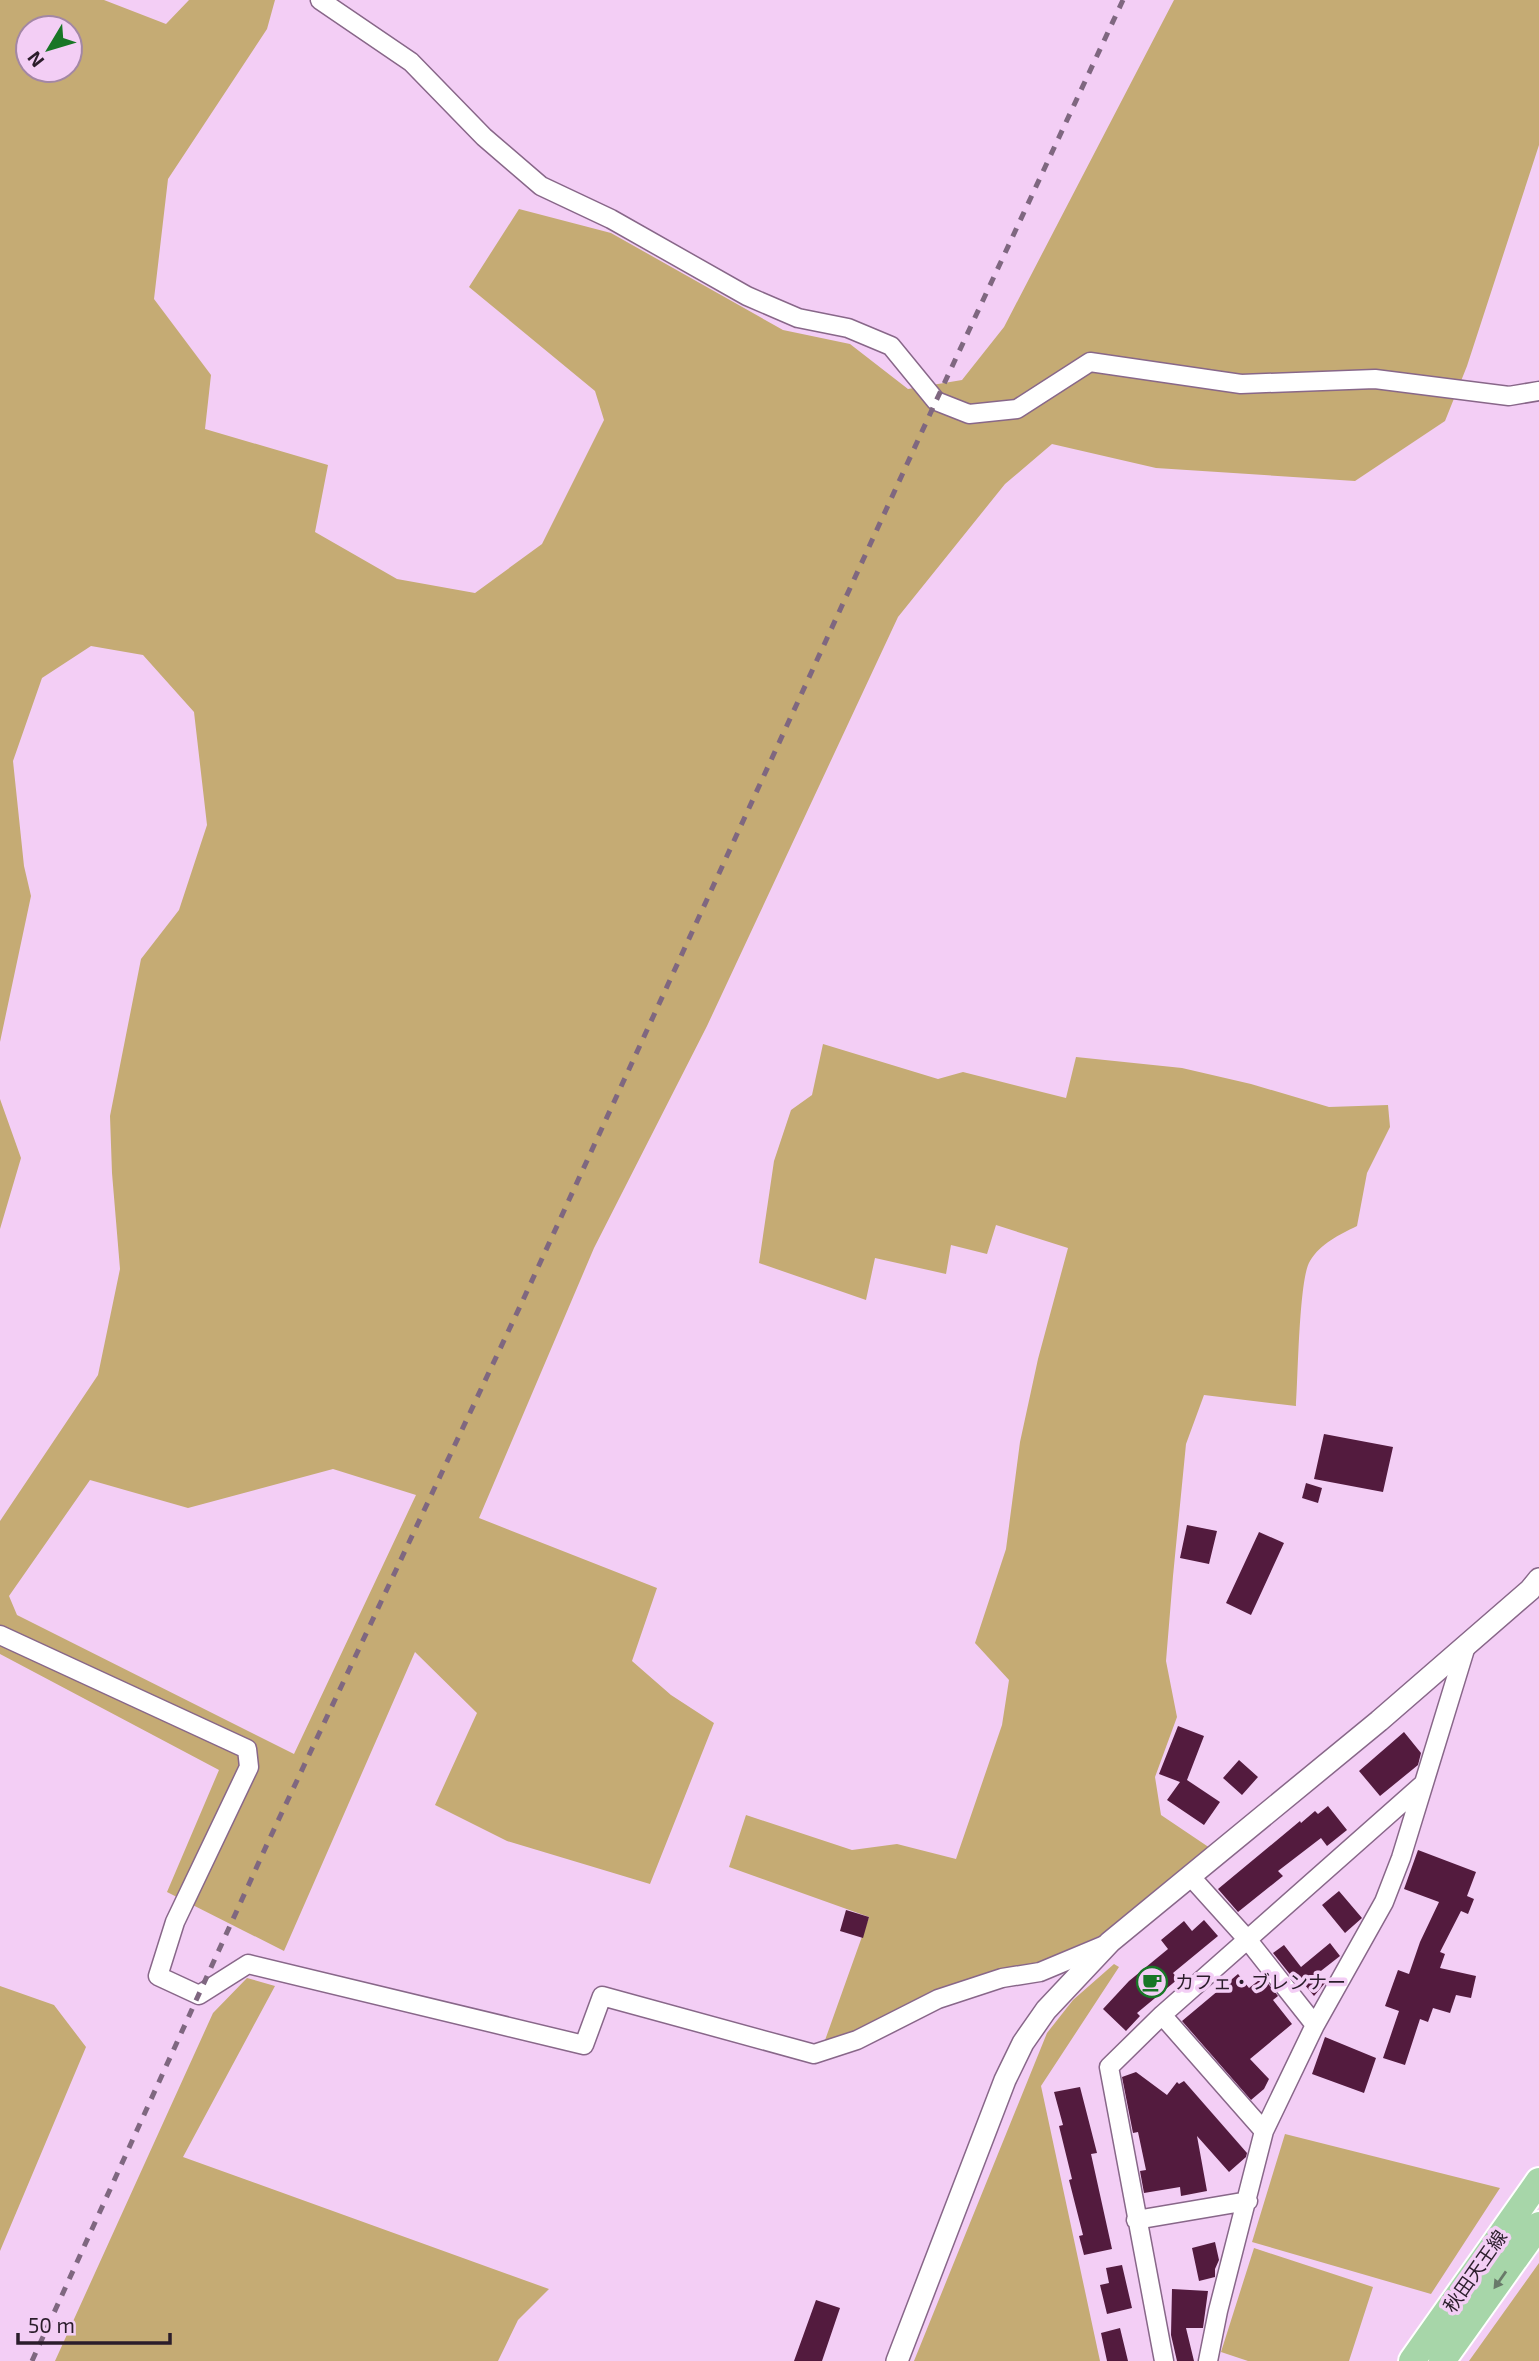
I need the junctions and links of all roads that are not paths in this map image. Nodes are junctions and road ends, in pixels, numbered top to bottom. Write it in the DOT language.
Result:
graph roads {
  1 [pos="320,0"];
  2 [pos="1539,391"];
  3 [pos="1539,1579"];
  4 [pos="0,1635"];
  5 [pos="1466,1646"];
  6 [pos="1422,1785"];
  7 [pos="1191,1877"];
  8 [pos="1247,1939"];
  9 [pos="1110,1942"];
  10 [pos="1162,2015"];
  11 [pos="1315,2025"];
  12 [pos="1264,2131"];
  13 [pos="1539,2181"];
  14 [pos="1248,2201"];
  15 [pos="1136,2220"];
  16 [pos="1539,2225"];
  17 [pos="897,2361"];
  18 [pos="1164,2361"];
  19 [pos="1208,2361"];
  20 [pos="1412,2361"];
  21 [pos="1442,2361"];
  1 -- 2 [label="street"];
  3 -- 5 [label="street"];
  4 -- 9 [label="street"];
  5 -- 6 [label="street"];
  5 -- 7 [label="street"];
  6 -- 8 [label="street"];
  6 -- 11 [label="street"];
  7 -- 8 [label="street"];
  7 -- 9 [label="street"];
  8 -- 10 [label="street"];
  8 -- 11 [label="street"];
  9 -- 17 [label="street"];
  10 -- 12 [label="street"];
  10 -- 15 [label="street"];
  11 -- 12 [label="street"];
  12 -- 14 [label="street"];
  13 -- 20 [label="main road, 秋田天王線"];
  14 -- 15 [label="street"];
  14 -- 19 [label="street"];
  15 -- 18 [label="street"];
  16 -- 21 [label="main road, 秋田天王線, one-way"];
}
